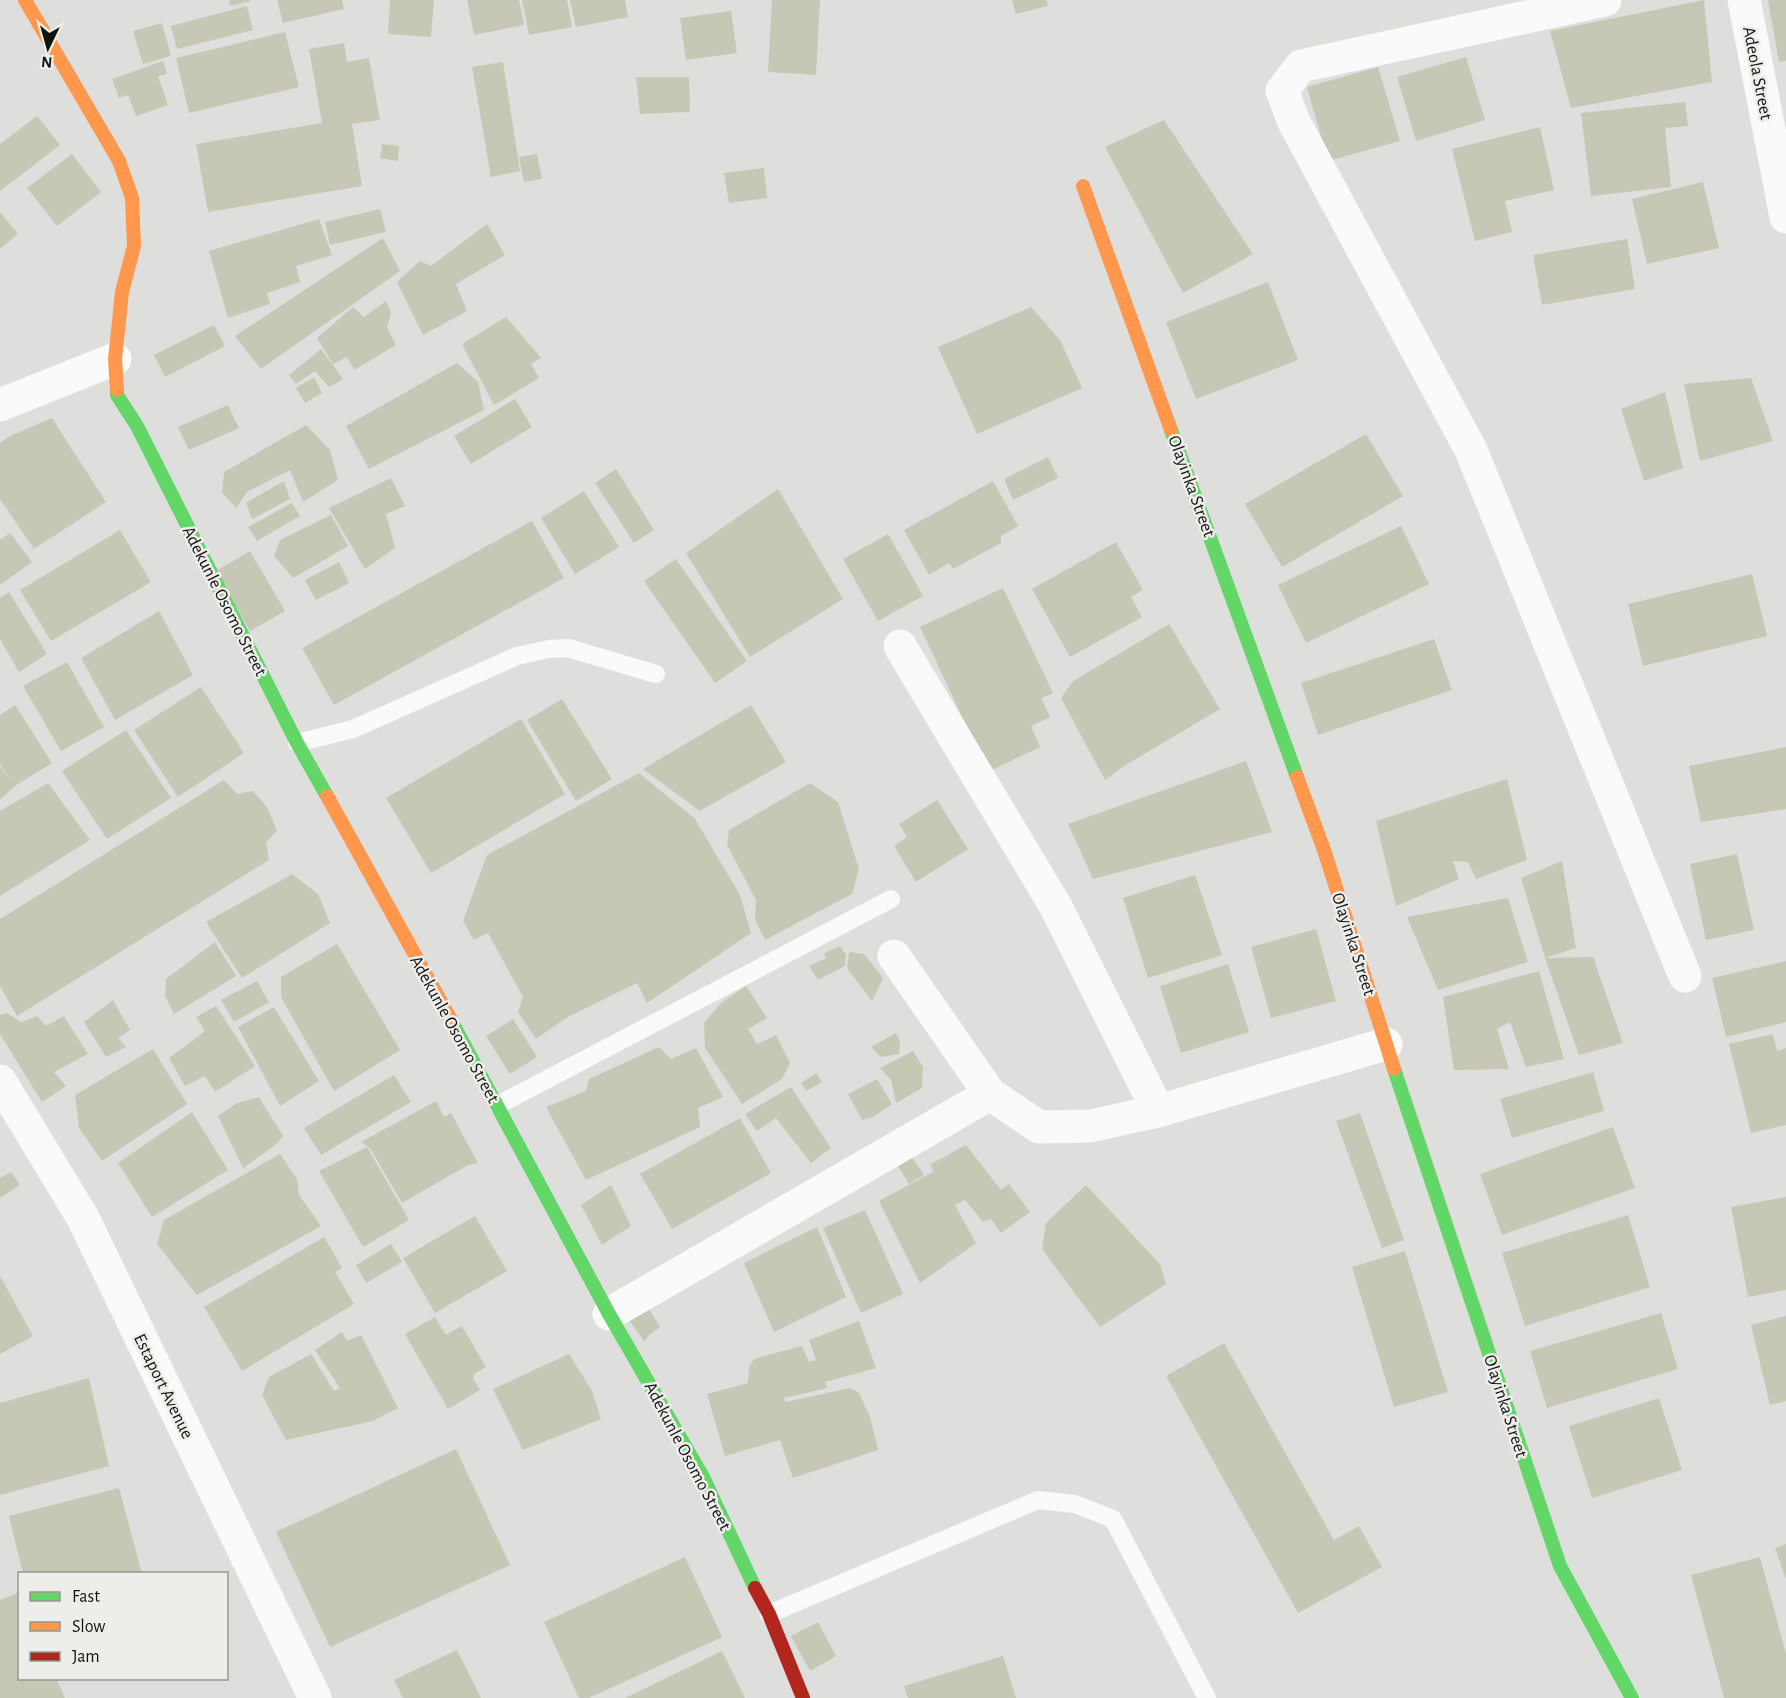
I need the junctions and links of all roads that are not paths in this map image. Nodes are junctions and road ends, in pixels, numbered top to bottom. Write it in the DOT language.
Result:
graph roads {
  1 [pos="25,0"];
  2 [pos="1605,0"];
  3 [pos="1744,0"];
  4 [pos="1083,186"];
  5 [pos="1786,217"];
  6 [pos="115,359"];
  7 [pos="0,405"];
  8 [pos="900,646"];
  9 [pos="656,674"];
  10 [pos="297,743"];
  11 [pos="891,899"];
  12 [pos="894,956"];
  13 [pos="1686,976"];
  14 [pos="1386,1044"];
  15 [pos="0,1081"];
  16 [pos="990,1094"];
  17 [pos="498,1105"];
  18 [pos="1158,1110"];
  19 [pos="609,1314"];
  20 [pos="769,1614"];
  21 [pos="315,1698"];
  22 [pos="803,1698"];
  23 [pos="1206,1698"];
  24 [pos="1632,1698"];
  1 -- 6 [label="street, Adekunle Osomo Street"];
  2 -- 13 [label="street"];
  3 -- 5 [label="street, Adeola Street"];
  4 -- 14 [label="street, Olayinka Street"];
  6 -- 7 [label="street"];
  6 -- 10 [label="street, Adekunle Osomo Street"];
  8 -- 18 [label="street"];
  9 -- 10 [label="lane"];
  10 -- 17 [label="street, Adekunle Osomo Street"];
  11 -- 17 [label="lane"];
  12 -- 16 [label="street"];
  14 -- 18 [label="street"];
  14 -- 24 [label="street, Olayinka Street"];
  15 -- 21 [label="street, Estaport Avenue"];
  16 -- 18 [label="street"];
  16 -- 19 [label="street"];
  17 -- 19 [label="street, Adekunle Osomo Street"];
  19 -- 20 [label="street, Adekunle Osomo Street"];
  20 -- 22 [label="street, Adekunle Osomo Street"];
  20 -- 23 [label="lane"];
}
